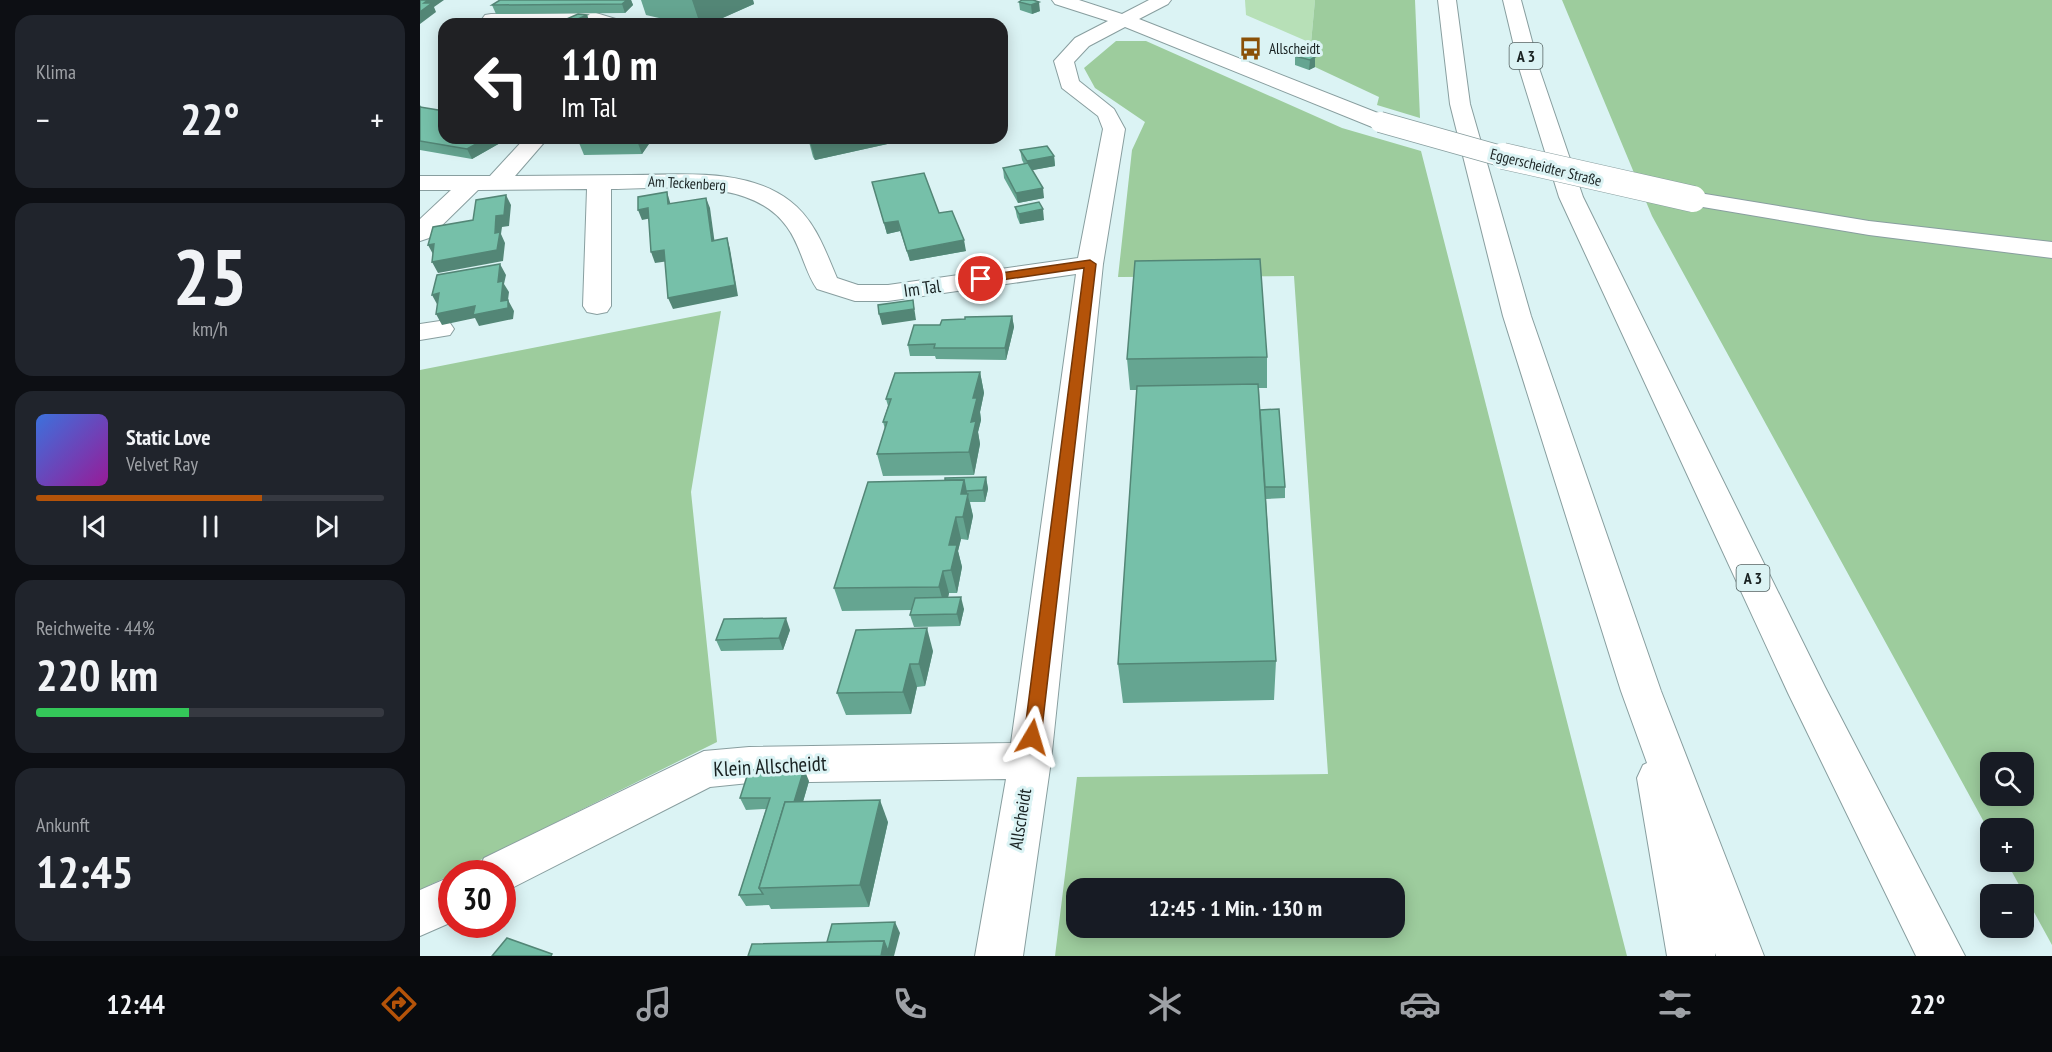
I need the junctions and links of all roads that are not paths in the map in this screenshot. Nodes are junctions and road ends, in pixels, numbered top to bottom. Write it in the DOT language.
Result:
graph roads {
  1 [pos="1061,0"];
  2 [pos="1162,0"];
  3 [pos="1447,0"];
  4 [pos="1512,0"];
  5 [pos="1124,20"];
  6 [pos="532,144"];
  7 [pos="599,181"];
  8 [pos="497,182"];
  9 [pos="420,183"];
  10 [pos="472,183"];
  11 [pos="420,233"];
  12 [pos="2052,250"];
  13 [pos="1090,264"];
  14 [pos="826,283"];
  15 [pos="597,306"];
  16 [pos="1641,691"];
  17 [pos="1029,761"];
  18 [pos="516,865"];
  19 [pos="438,905"];
  20 [pos="420,914"];
  21 [pos="999,956"];
  22 [pos="1691,956"];
  23 [pos="1740,956"];
  24 [pos="1941,956"];
  1 -- 5 [label="main road, Eggerscheidter Straße"];
  2 -- 5 [label="main road"];
  3 -- 16 [label="main road"];
  4 -- 24 [label="main road, A 3"];
  5 -- 12 [label="main road, Eggerscheidter Straße, bridge"];
  5 -- 13 [label="main road, Allscheidt"];
  6 -- 8 [label="main road"];
  7 -- 8 [label="main road, Am Teckenberg"];
  7 -- 14 [label="main road, Am Teckenberg"];
  7 -- 15 [label="main road"];
  8 -- 10 [label="main road, Am Teckenberg"];
  9 -- 10 [label="main road, Am Teckenberg"];
  10 -- 11 [label="main road"];
  13 -- 14 [label="main road, Im Tal"];
  13 -- 17 [label="main road, Allscheidt"];
  16 -- 22 [label="main road"];
  16 -- 23 [label="main road"];
  17 -- 18 [label="main road, Klein Allscheidt"];
  17 -- 21 [label="main road, Allscheidt"];
  19 -- 20 [label="main road"];
}
